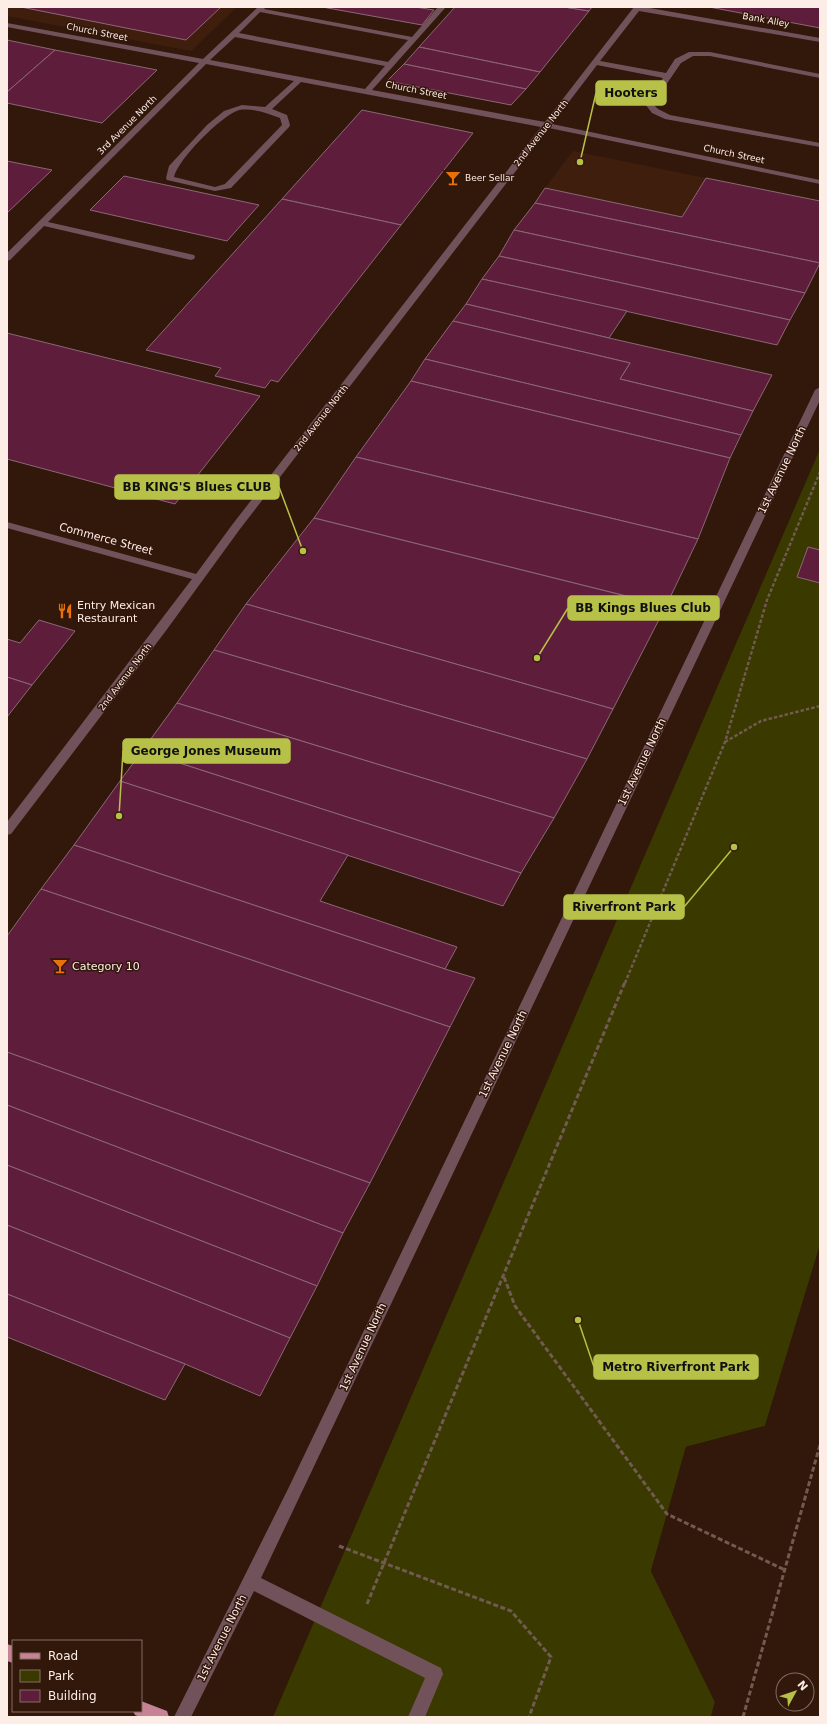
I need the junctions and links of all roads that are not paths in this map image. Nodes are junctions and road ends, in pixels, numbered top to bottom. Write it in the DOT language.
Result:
graph roads {
  1 [pos="442,7"];
  2 [pos="637,7"];
  3 [pos="261,8"];
  4 [pos="7,25"];
  5 [pos="233,34"];
  6 [pos="413,39"];
  7 [pos="820,40"];
  8 [pos="204,62"];
  9 [pos="595,62"];
  10 [pos="390,65"];
  11 [pos="668,76"];
  12 [pos="820,76"];
  13 [pos="300,79"];
  14 [pos="367,91"];
  15 [pos="267,110"];
  16 [pos="546,125"];
  17 [pos="820,145"];
  18 [pos="820,182"];
  19 [pos="42,223"];
  20 [pos="191,257"];
  21 [pos="7,258"];
  22 [pos="820,390"];
  23 [pos="7,525"];
  24 [pos="199,578"];
  25 [pos="7,831"];
  26 [pos="251,1581"];
  27 [pos="142,1708"];
  28 [pos="161,1717"];
  29 [pos="182,1717"];
  30 [pos="416,1717"];
  1 -- 6 [label="street"];
  2 -- 7 [label="street, Bank Alley"];
  2 -- 9 [label="street, 2nd Avenue North"];
  3 -- 5 [label="street, 3rd Avenue North"];
  3 -- 6 [label="street"];
  4 -- 8 [label="street, Church Street"];
  5 -- 8 [label="street, 3rd Avenue North"];
  5 -- 10 [label="street"];
  6 -- 10 [label="street"];
  8 -- 13 [label="street, Church Street"];
  8 -- 19 [label="street, 3rd Avenue North"];
  9 -- 11 [label="street"];
  9 -- 16 [label="street, 2nd Avenue North"];
  10 -- 14 [label="street"];
  11 -- 12 [label="street"];
  11 -- 17 [label="street"];
  13 -- 14 [label="street, Church Street"];
  13 -- 15 [label="street"];
  14 -- 16 [label="street, Church Street"];
  15 -- 15 [label="street"];
  16 -- 18 [label="street, Church Street"];
  16 -- 24 [label="street, 2nd Avenue North"];
  19 -- 20 [label="street"];
  19 -- 21 [label="street, 3rd Avenue North"];
  22 -- 26 [label="street, 1st Avenue North"];
  23 -- 24 [label="street, Commerce Street"];
  24 -- 25 [label="street, 2nd Avenue North"];
  26 -- 29 [label="street, 1st Avenue North"];
  26 -- 30 [label="street"];
  27 -- 28 [label="main road"];
}
